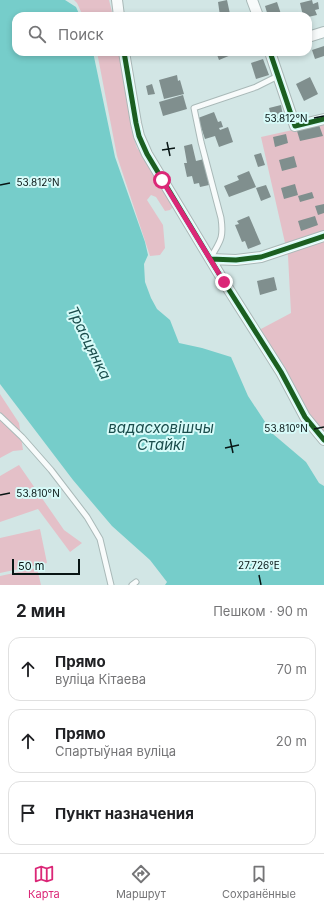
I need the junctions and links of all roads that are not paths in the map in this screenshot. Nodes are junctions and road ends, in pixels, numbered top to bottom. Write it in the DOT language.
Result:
graph roads {
  1 [pos="117,0"];
  2 [pos="252,0"];
  3 [pos="118,12"];
  4 [pos="256,12"];
  5 [pos="324,32"];
  6 [pos="312,36"];
  7 [pos="125,56"];
  8 [pos="271,56"];
  9 [pos="278,76"];
  10 [pos="324,119"];
  11 [pos="324,236"];
  12 [pos="210,259"];
  13 [pos="0,416"];
  14 [pos="324,440"];
  15 [pos="111,585"];
  1 -- 3 [label="street"];
  2 -- 4 [label="street"];
  5 -- 6 [label="street"];
  7 -- 12 [label="street"];
  8 -- 9 [label="street"];
  9 -- 10 [label="street"];
  9 -- 12 [label="lane"];
  11 -- 12 [label="street"];
  12 -- 14 [label="street"];
  13 -- 15 [label="lane"];
}
